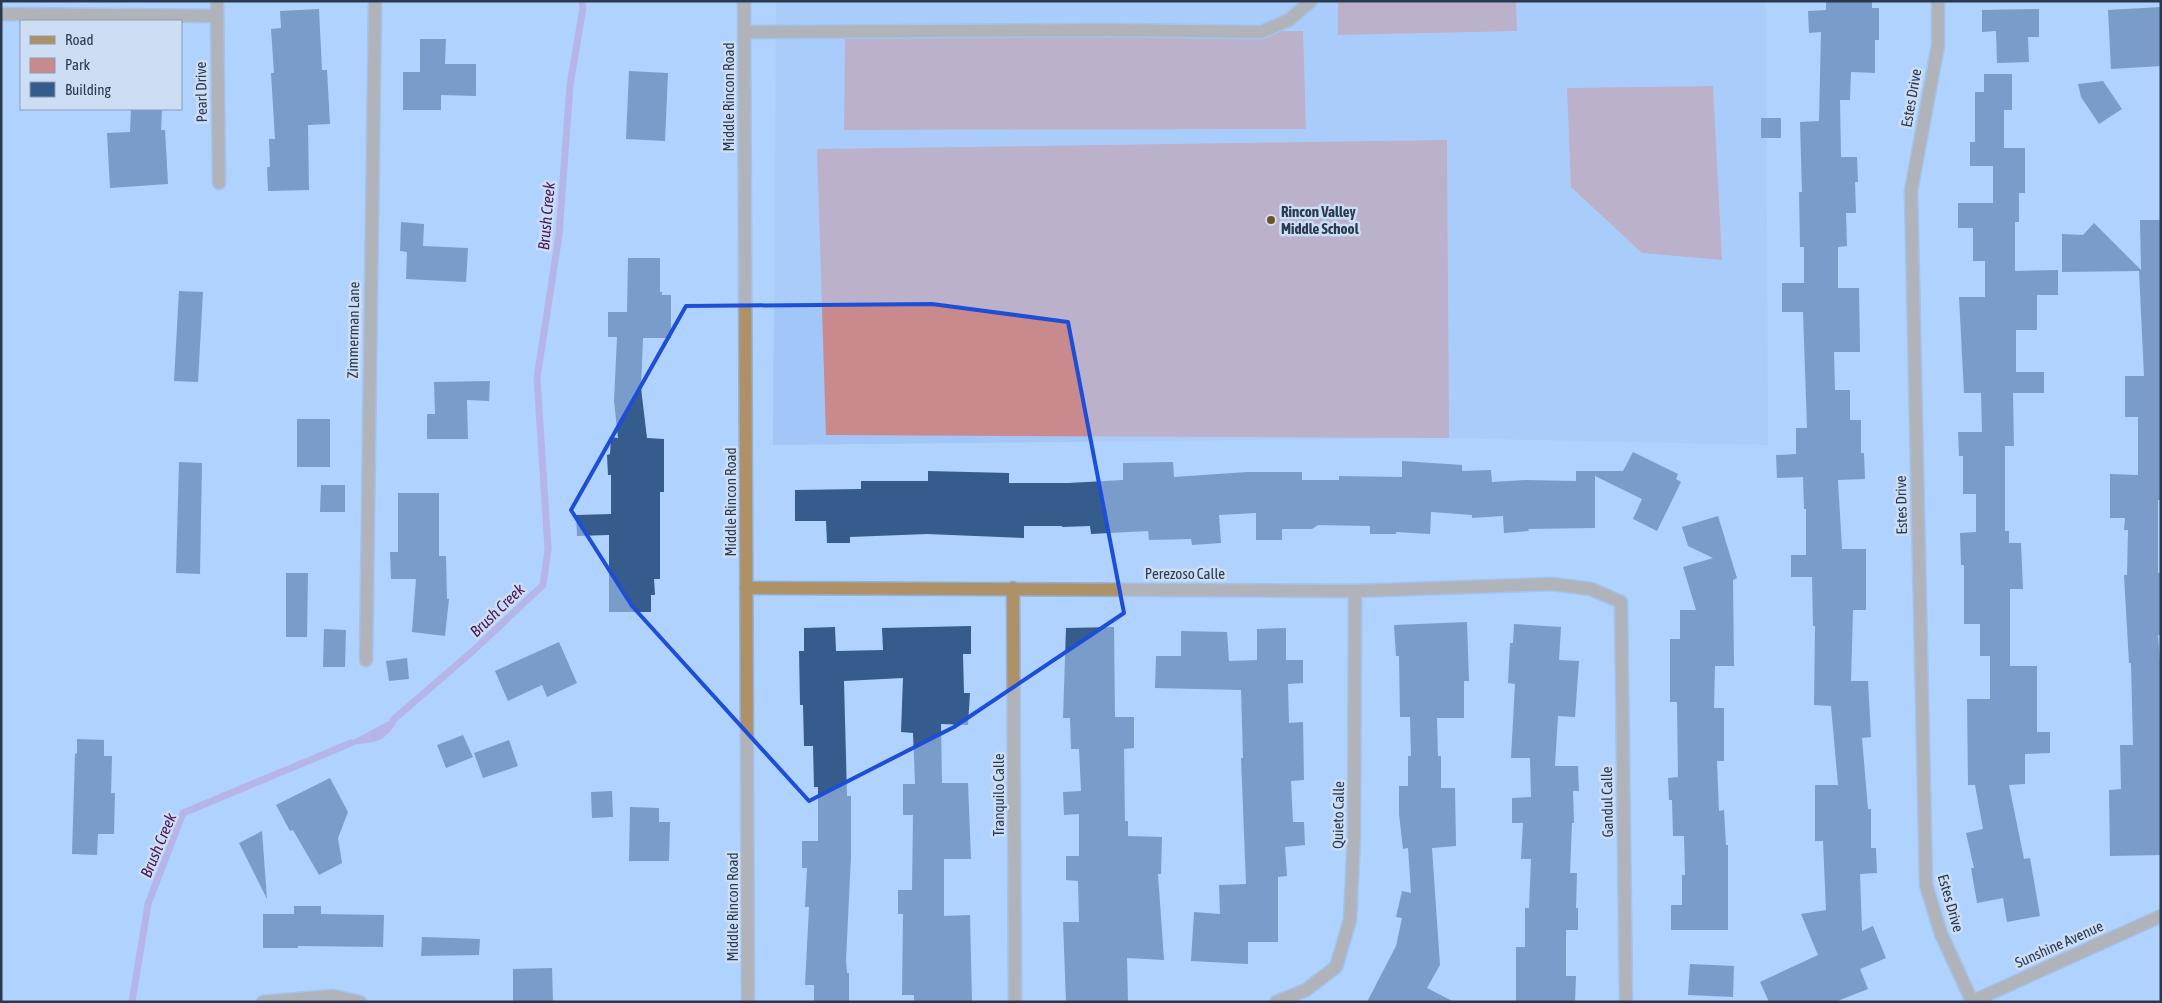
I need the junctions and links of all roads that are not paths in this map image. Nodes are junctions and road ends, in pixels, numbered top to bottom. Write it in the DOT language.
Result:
graph roads {
  1 [pos="217,1"];
  2 [pos="375,1"];
  3 [pos="744,1"];
  4 [pos="1311,1"];
  5 [pos="1938,1"];
  6 [pos="1,14"];
  7 [pos="217,16"];
  8 [pos="744,32"];
  9 [pos="219,183"];
  10 [pos="746,588"];
  11 [pos="1013,588"];
  12 [pos="1355,590"];
  13 [pos="1621,602"];
  14 [pos="366,660"];
  15 [pos="2161,916"];
  16 [pos="263,1002"];
  17 [pos="360,1002"];
  18 [pos="748,1002"];
  19 [pos="1015,1002"];
  20 [pos="1276,1002"];
  21 [pos="1626,1002"];
  22 [pos="1971,1002"];
  1 -- 7 [label="street, Pearl Drive"];
  2 -- 14 [label="street, Zimmerman Lane"];
  3 -- 8 [label="street, Middle Rincon Road"];
  4 -- 8 [label="street"];
  5 -- 22 [label="street, Estes Drive"];
  6 -- 7 [label="street"];
  7 -- 9 [label="street, Pearl Drive"];
  8 -- 10 [label="street, Middle Rincon Road"];
  10 -- 11 [label="street, Perezoso Calle"];
  10 -- 18 [label="street, Middle Rincon Road"];
  11 -- 12 [label="street, Perezoso Calle"];
  11 -- 19 [label="street, Tranquilo Calle"];
  12 -- 13 [label="street, Perezoso Calle"];
  12 -- 20 [label="street, Quieto Calle"];
  13 -- 21 [label="street, Gandul Calle"];
  15 -- 22 [label="street, Sunshine Avenue"];
  16 -- 17 [label="street"];
}
